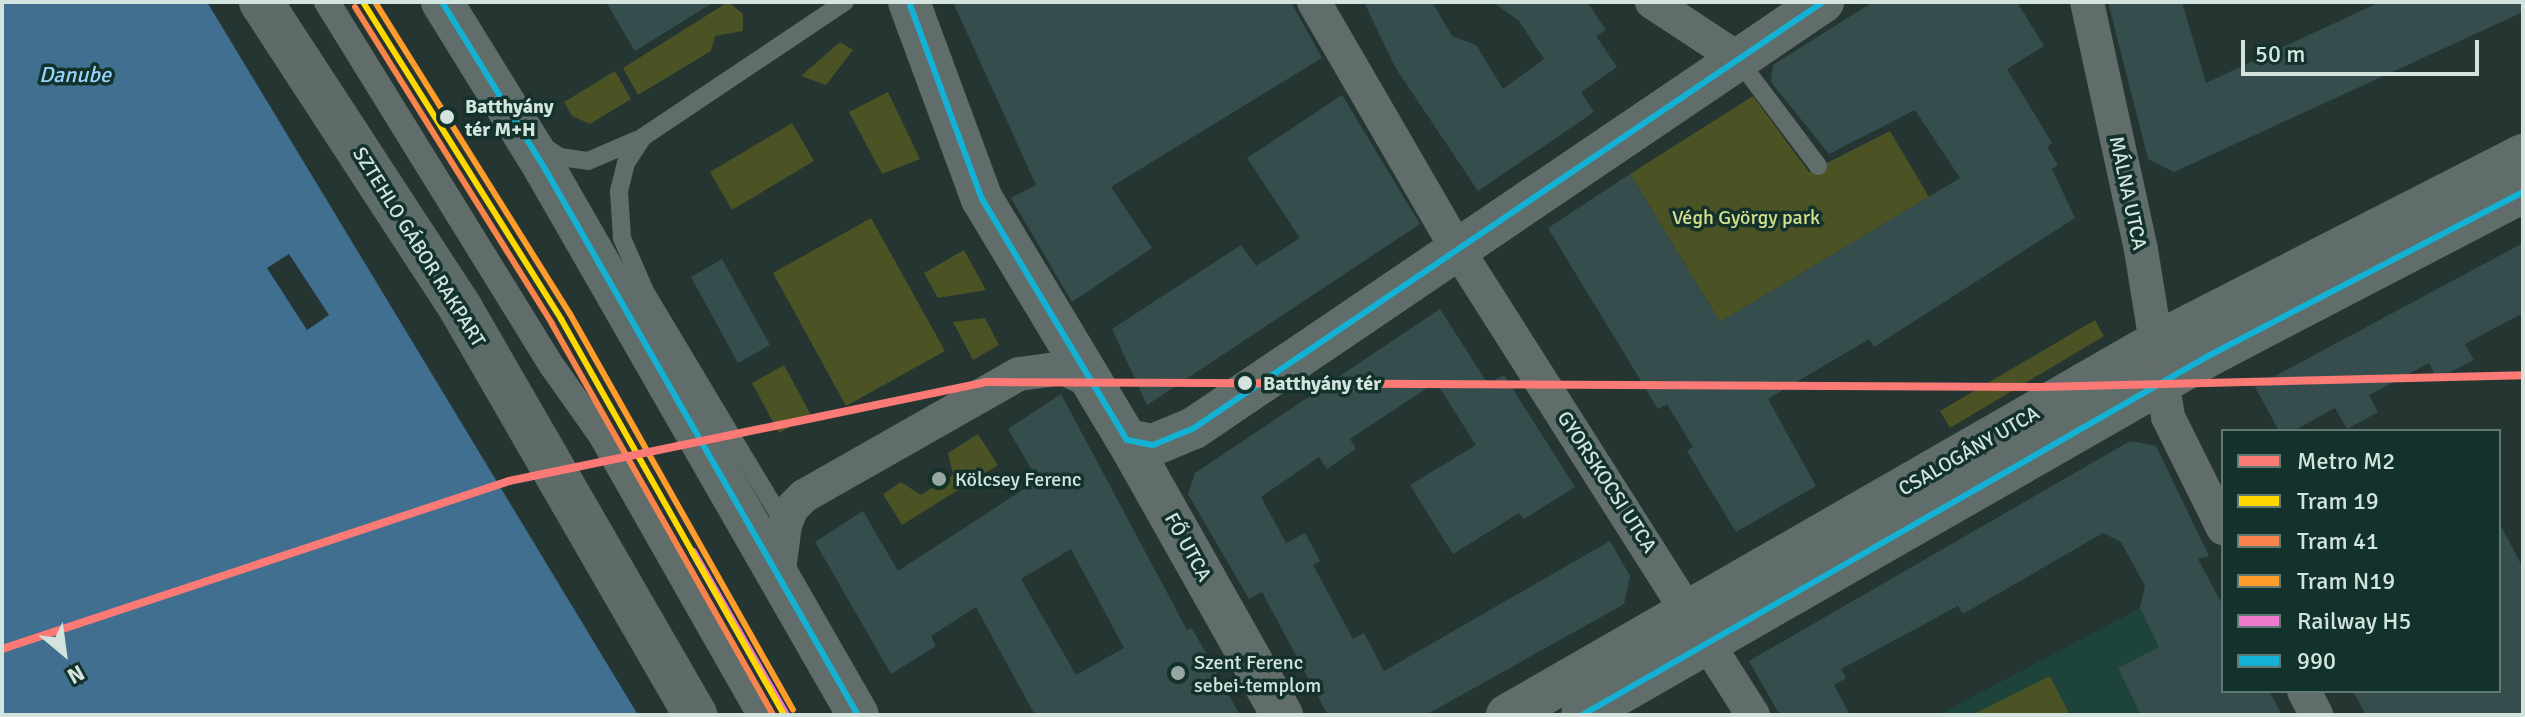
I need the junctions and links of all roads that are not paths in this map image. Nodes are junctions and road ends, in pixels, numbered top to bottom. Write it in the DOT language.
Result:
graph roads {
  1 [pos="261,2"];
  2 [pos="327,2"];
  3 [pos="442,2"];
  4 [pos="845,2"];
  5 [pos="909,2"];
  6 [pos="1314,2"];
  7 [pos="1652,2"];
  8 [pos="1823,2"];
  9 [pos="2087,2"];
  10 [pos="1737,58"];
  11 [pos="523,132"];
  12 [pos="643,137"];
  13 [pos="2523,155"];
  14 [pos="1818,166"];
  15 [pos="2523,192"];
  16 [pos="1456,247"];
  17 [pos="2155,343"];
  18 [pos="1090,381"];
  19 [pos="2162,384"];
  20 [pos="1127,440"];
  21 [pos="2221,524"];
  22 [pos="785,525"];
  23 [pos="778,578"];
  24 [pos="1700,628"];
  25 [pos="2305,693"];
  26 [pos="695,715"];
  27 [pos="760,715"];
  28 [pos="858,715"];
  29 [pos="1282,715"];
  30 [pos="1507,715"];
  31 [pos="1582,715"];
  32 [pos="1753,715"];
  33 [pos="2316,715"];
  1 -- 26 [label="main road, SZTEHLO GÁBOR RAKPART"];
  2 -- 27 [label="street"];
  3 -- 11 [label="street"];
  4 -- 12 [label="lane"];
  5 -- 18 [label="street"];
  6 -- 16 [label="street, GYORSKOCSI UTCA"];
  7 -- 10 [label="street"];
  8 -- 10 [label="street"];
  9 -- 17 [label="street, MÁLNA UTCA"];
  10 -- 14 [label="lane"];
  10 -- 16 [label="street"];
  11 -- 12 [label="lane"];
  11 -- 23 [label="street"];
  12 -- 22 [label="lane"];
  13 -- 17 [label="street, CSALOGÁNY UTCA"];
  15 -- 19 [label="street, CSALOGÁNY UTCA"];
  16 -- 20 [label="street"];
  16 -- 24 [label="street, GYORSKOCSI UTCA"];
  17 -- 19 [label="street, MÁLNA UTCA"];
  17 -- 24 [label="street, CSALOGÁNY UTCA"];
  18 -- 20 [label="street, FŐ UTCA"];
  18 -- 22 [label="street"];
  19 -- 21 [label="street, MÁLNA UTCA"];
  19 -- 24 [label="street, CSALOGÁNY UTCA"];
  20 -- 29 [label="street, FŐ UTCA"];
  22 -- 23 [label="street"];
  23 -- 28 [label="street"];
  24 -- 30 [label="street, CSALOGÁNY UTCA"];
  24 -- 31 [label="street, CSALOGÁNY UTCA"];
  24 -- 32 [label="street, GYORSKOCSI UTCA"];
  25 -- 33 [label="street"];
}
